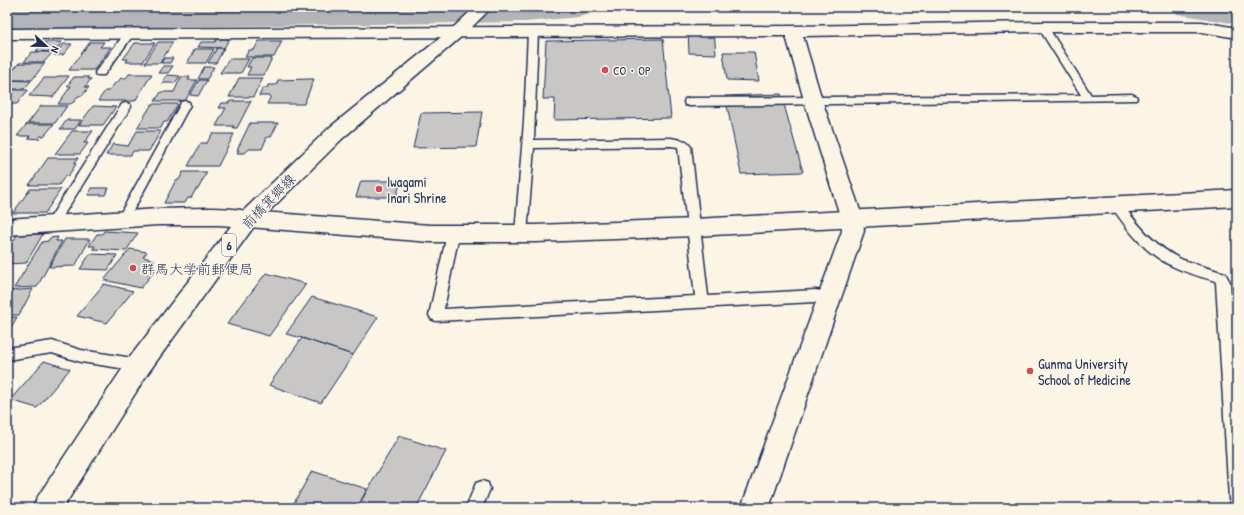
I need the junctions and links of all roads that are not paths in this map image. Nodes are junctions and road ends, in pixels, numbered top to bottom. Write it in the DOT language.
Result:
graph roads {
  1 [pos="484,7"];
  2 [pos="1043,27"];
  3 [pos="458,30"];
  4 [pos="793,31"];
  5 [pos="533,32"];
  6 [pos="1237,32"];
  7 [pos="7,34"];
  8 [pos="129,34"];
  9 [pos="100,73"];
  10 [pos="1088,98"];
  11 [pos="1132,98"];
  12 [pos="813,100"];
  13 [pos="689,102"];
  14 [pos="185,105"];
  15 [pos="126,107"];
  16 [pos="528,144"];
  17 [pos="1237,198"];
  18 [pos="1116,204"];
  19 [pos="123,219"];
  20 [pos="248,219"];
  21 [pos="852,219"];
  22 [pos="52,224"];
  23 [pos="7,227"];
  24 [pos="695,227"];
  25 [pos="453,234"];
  26 [pos="521,234"];
  27 [pos="830,300"];
  28 [pos="702,301"];
  29 [pos="7,354"];
  30 [pos="139,365"];
  31 [pos="482,490"];
  32 [pos="1237,499"];
  33 [pos="47,508"];
  34 [pos="474,508"];
  35 [pos="755,508"];
  1 -- 3 [label="street, 6"];
  2 -- 4 [label="street"];
  2 -- 6 [label="street"];
  2 -- 10 [label="lane"];
  3 -- 5 [label="street"];
  3 -- 8 [label="street"];
  3 -- 20 [label="street, 前橋箕郷線 / 6"];
  4 -- 5 [label="street"];
  4 -- 12 [label="street"];
  5 -- 16 [label="lane"];
  7 -- 8 [label="street"];
  8 -- 9 [label="lane"];
  10 -- 11 [label="lane"];
  10 -- 12 [label="lane"];
  12 -- 13 [label="lane"];
  12 -- 21 [label="street"];
  14 -- 19 [label="lane"];
  15 -- 22 [label="lane"];
  16 -- 24 [label="lane"];
  16 -- 26 [label="lane"];
  17 -- 18 [label="street"];
  18 -- 21 [label="street"];
  18 -- 32 [label="lane"];
  19 -- 20 [label="street"];
  19 -- 22 [label="street"];
  20 -- 25 [label="street"];
  20 -- 30 [label="street, 前橋箕郷線 / 6"];
  21 -- 24 [label="street"];
  21 -- 27 [label="street"];
  22 -- 23 [label="street"];
  24 -- 26 [label="street"];
  24 -- 28 [label="lane"];
  25 -- 26 [label="street"];
  25 -- 28 [label="lane"];
  27 -- 28 [label="lane"];
  27 -- 35 [label="street"];
  29 -- 30 [label="lane"];
  30 -- 33 [label="street, 前橋箕郷線 / 6"];
  31 -- 34 [label="lane"];
}
